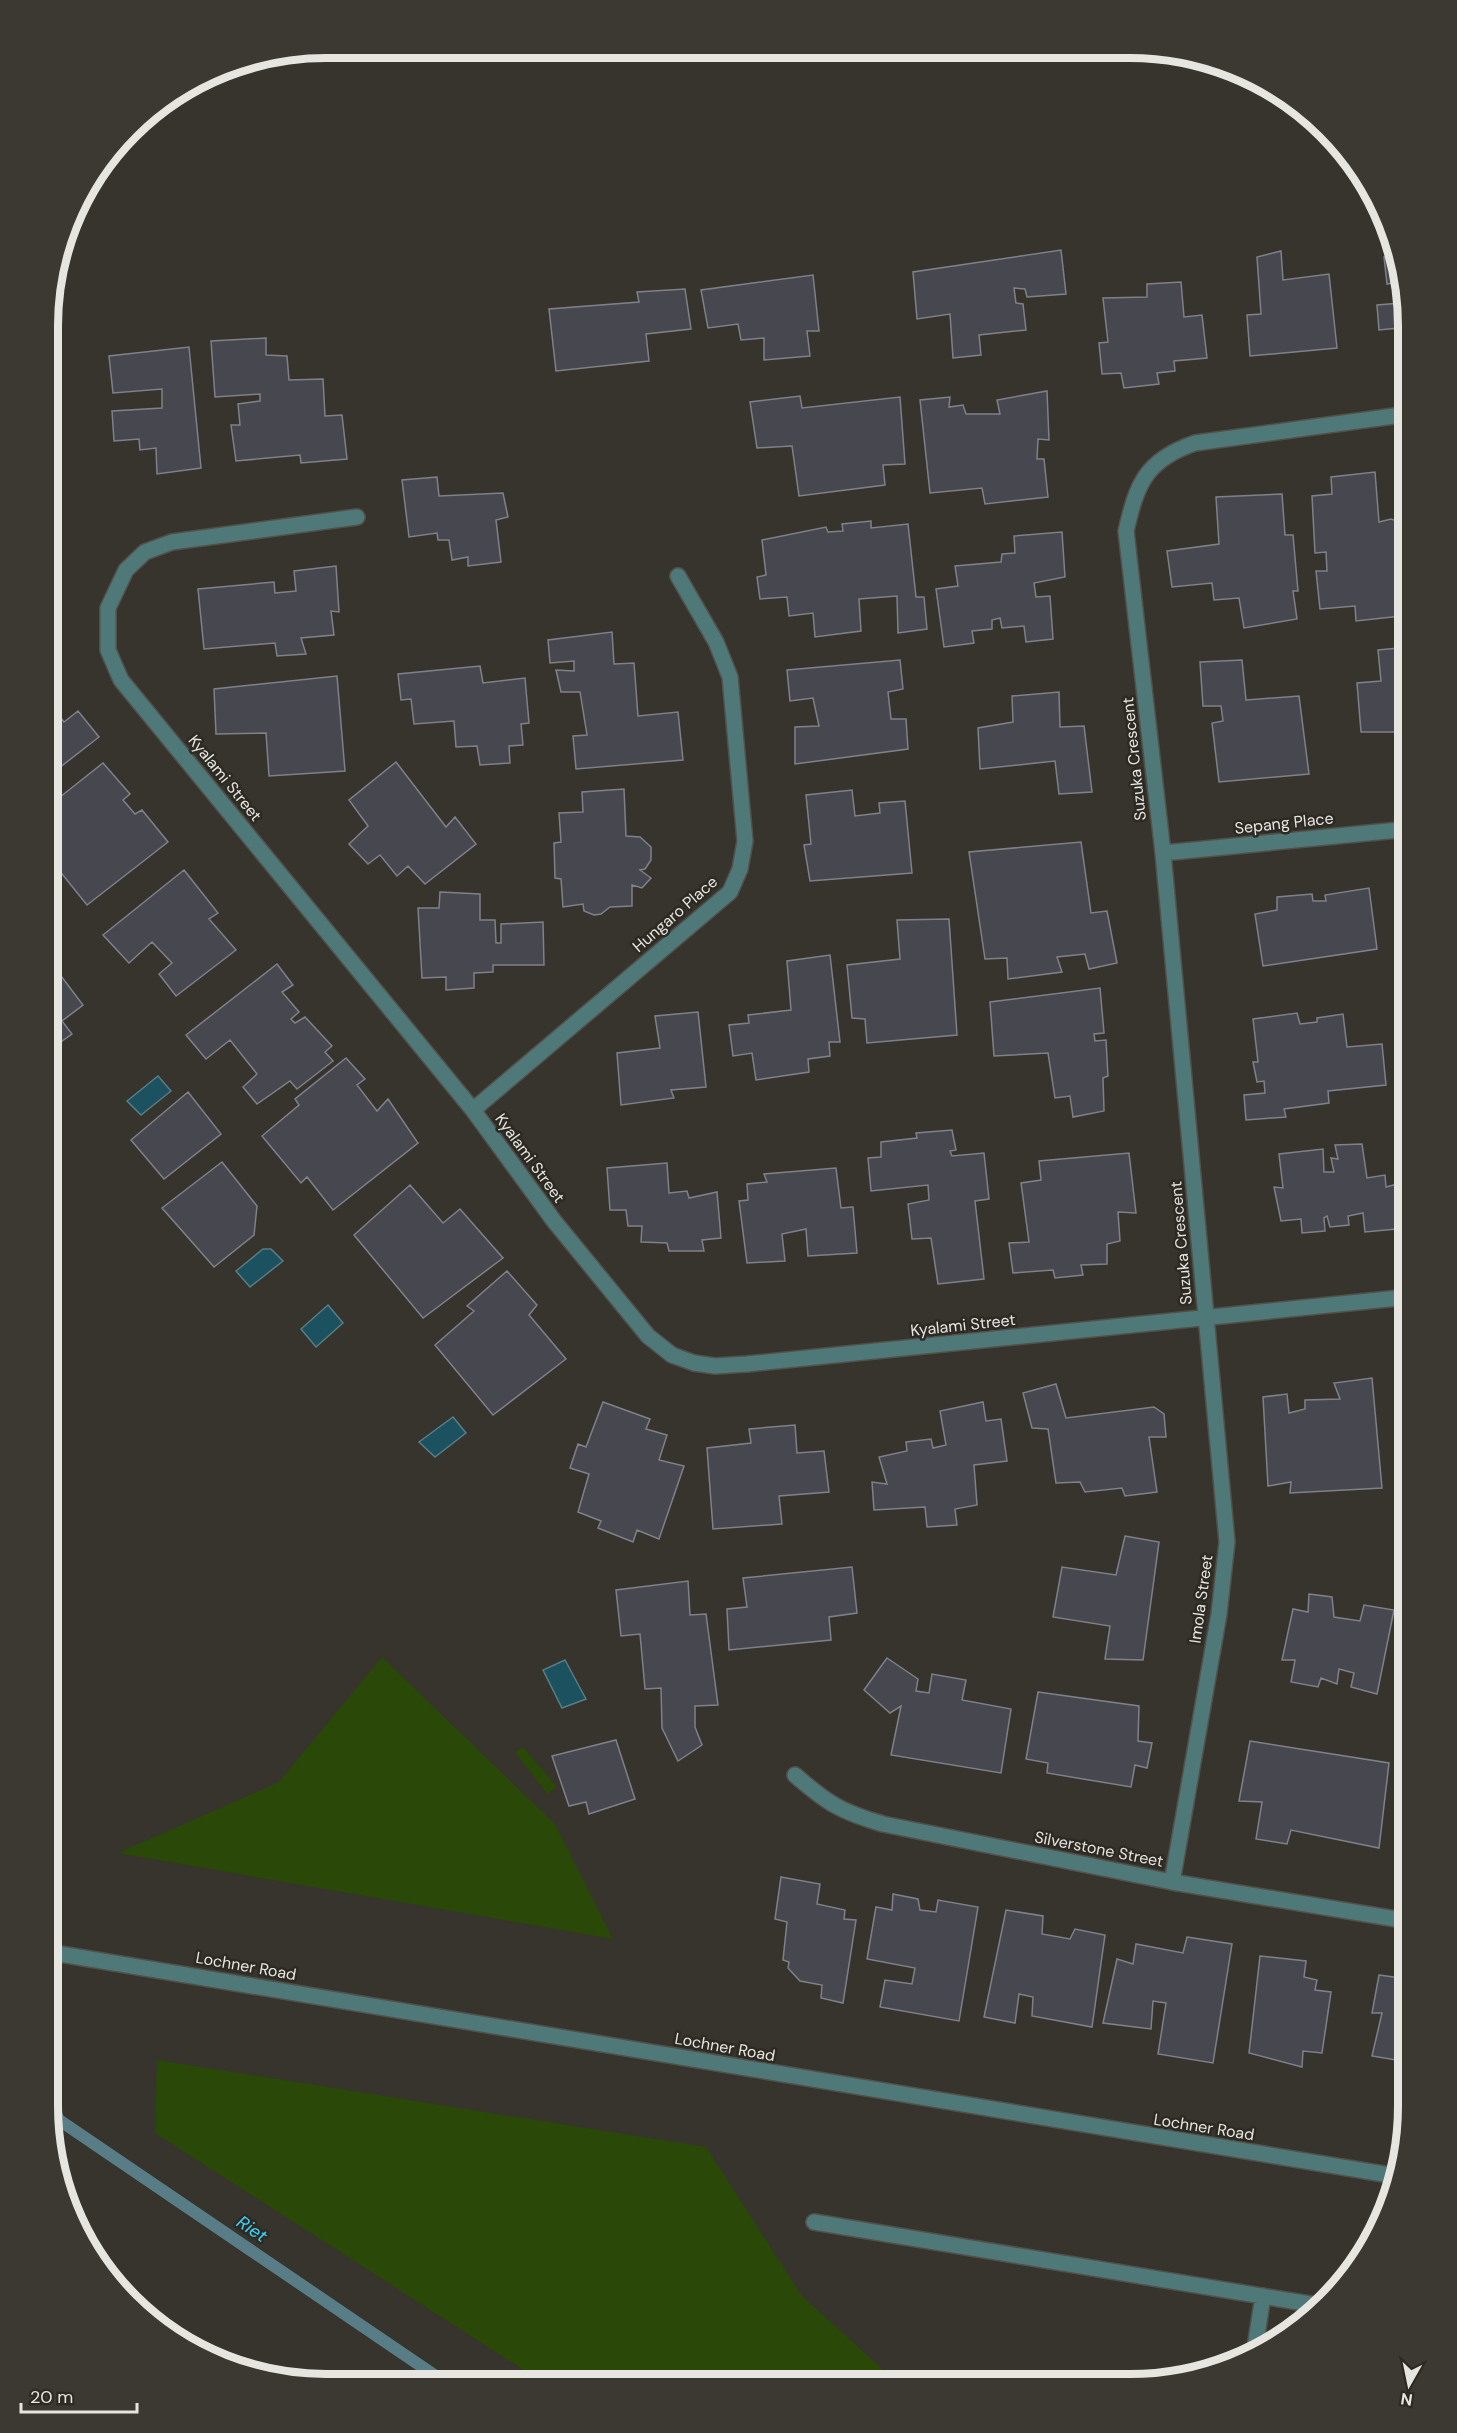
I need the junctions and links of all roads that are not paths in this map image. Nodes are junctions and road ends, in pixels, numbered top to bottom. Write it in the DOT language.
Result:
graph roads {
  1 [pos="1399,415"];
  2 [pos="357,517"];
  3 [pos="678,576"];
  4 [pos="1399,830"];
  5 [pos="1163,853"];
  6 [pos="473,1110"];
  7 [pos="1399,1298"];
  8 [pos="1207,1318"];
  9 [pos="795,1775"];
  10 [pos="1172,1882"];
  11 [pos="1399,1920"];
  12 [pos="58,1954"];
  13 [pos="1389,2175"];
  14 [pos="814,2222"];
  15 [pos="1263,2296"];
  16 [pos="1311,2304"];
  17 [pos="1256,2344"];
  1 -- 5 [label="street, Suzuka Crescent"];
  2 -- 6 [label="street, Kyalami Street"];
  3 -- 6 [label="street, Hungaro Place"];
  4 -- 5 [label="street, Sepang Place"];
  5 -- 8 [label="street, Suzuka Crescent"];
  6 -- 8 [label="street, Kyalami Street"];
  7 -- 8 [label="street, Kyalami Street"];
  8 -- 10 [label="street, Imola Street"];
  9 -- 10 [label="street, Silverstone Street"];
  10 -- 11 [label="street, Silverstone Street"];
  12 -- 13 [label="street, Lochner Road"];
  14 -- 15 [label="street"];
  15 -- 16 [label="street"];
  15 -- 17 [label="street"];
}
